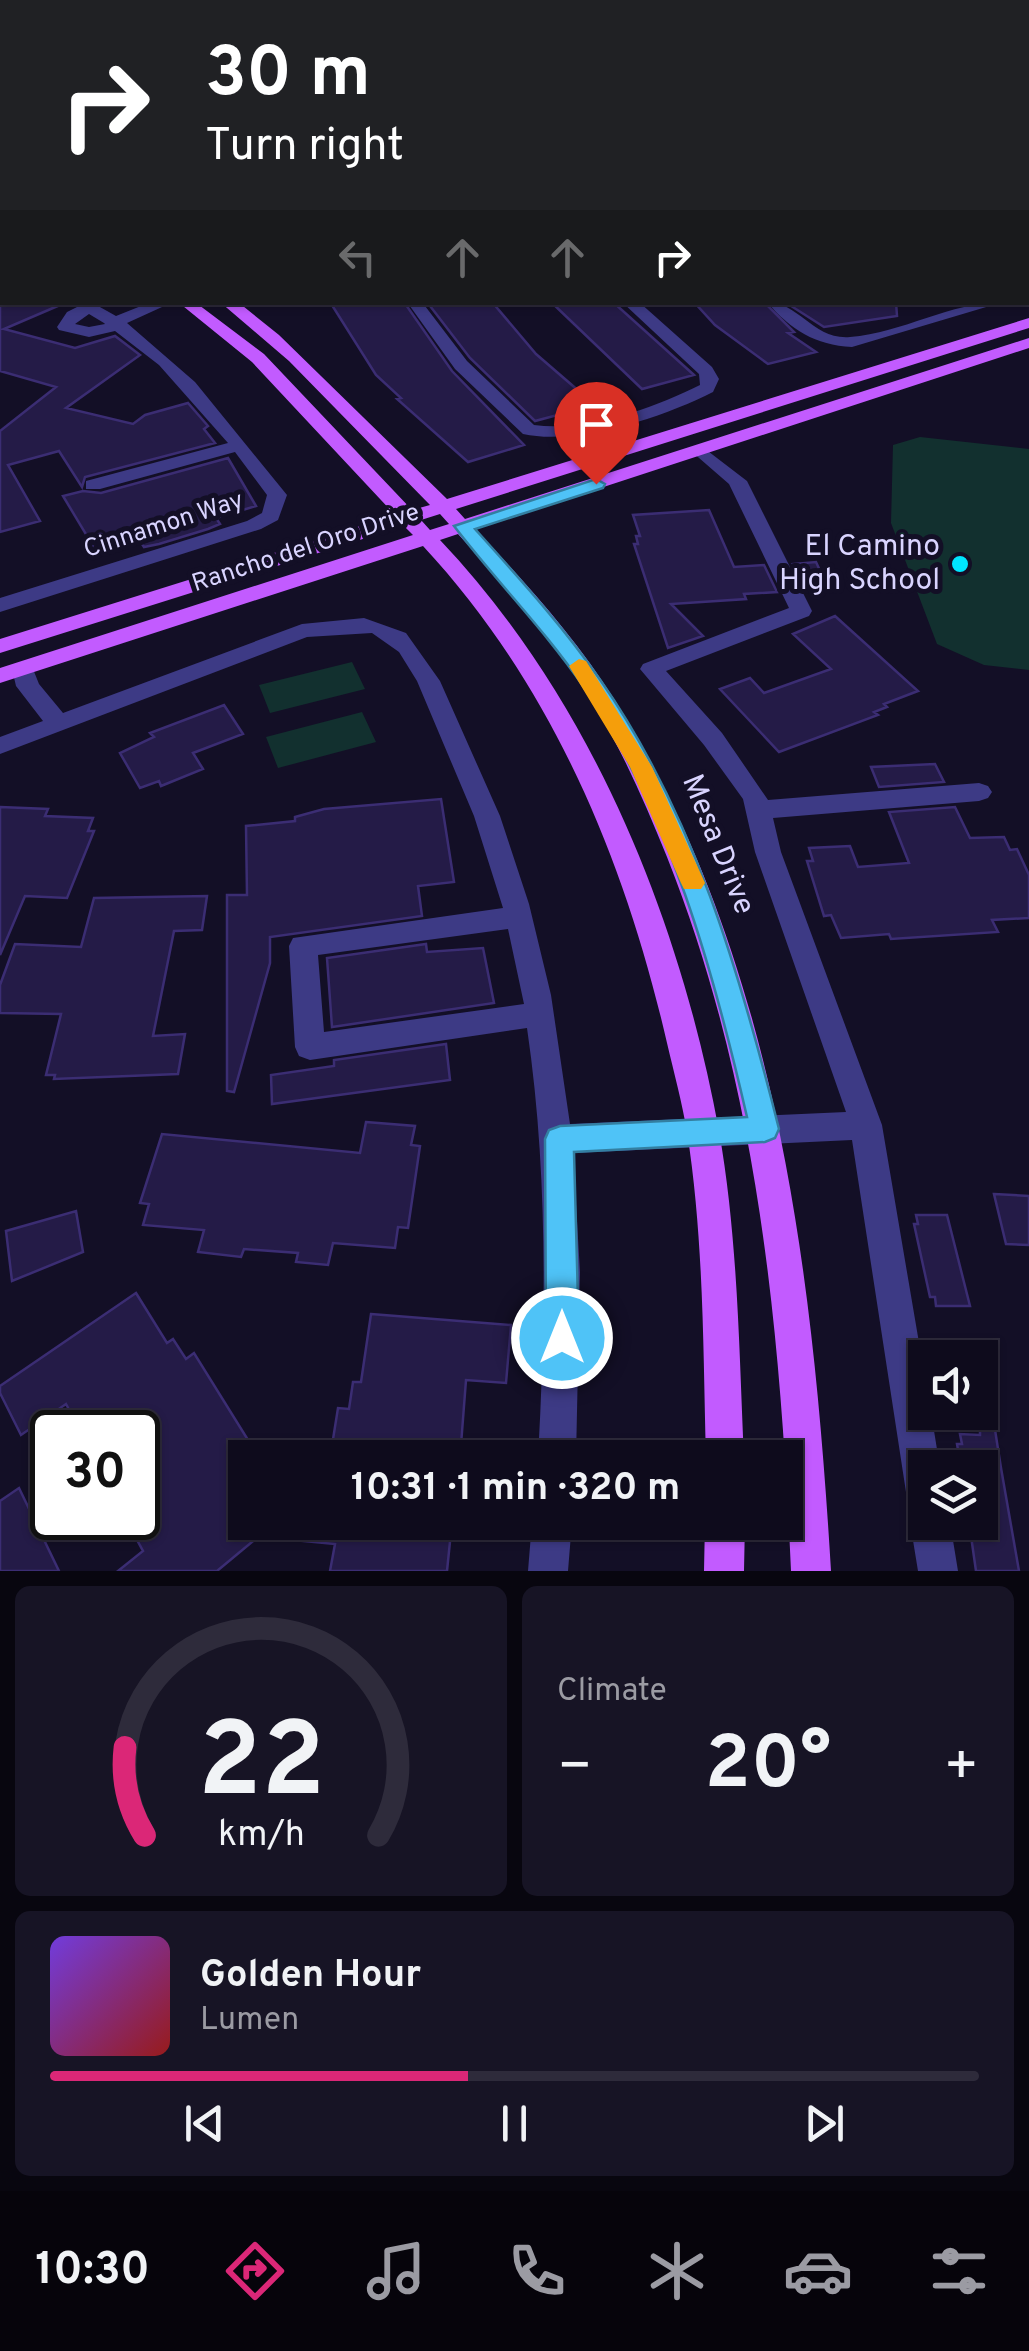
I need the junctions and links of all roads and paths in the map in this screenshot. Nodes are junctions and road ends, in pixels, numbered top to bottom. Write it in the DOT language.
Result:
graph roads {
  1 [pos="150,305"];
  2 [pos="189,305"];
  3 [pos="231,305"];
  4 [pos="416,305"];
  5 [pos="633,305"];
  6 [pos="777,305"];
  7 [pos="985,305"];
  8 [pos="101,314"];
  9 [pos="1029,323"];
  10 [pos="1029,344"];
  11 [pos="240,444"];
  12 [pos="700,452"];
  13 [pos="93,485"];
  14 [pos="443,506"];
  15 [pos="408,516"];
  16 [pos="464,526"];
  17 [pos="428,538"];
  18 [pos="0,605"];
  19 [pos="118,608"];
  20 [pos="1,646"];
  21 [pos="11,673"];
  22 [pos="58,725"];
  23 [pos="0,746"];
  24 [pos="980,792"];
  25 [pos="758,810"];
  26 [pos="518,917"];
  27 [pos="541,1014"];
  28 [pos="866,1125"];
  29 [pos="765,1129"];
  30 [pos="703,1132"];
  31 [pos="560,1139"];
  32 [pos="558,1440"];
  33 [pos="724,1440"];
  34 [pos="918,1450"];
  35 [pos="551,1540"];
  36 [pos="725,1540"];
  37 [pos="933,1540"];
  38 [pos="548,1571"];
  39 [pos="724,1571"];
  40 [pos="811,1571"];
  41 [pos="938,1571"];
  1 -- 8 [label="street"];
  2 -- 15 [label="main road"];
  3 -- 14 [label="main road, Mesa Drive"];
  4 -- 5 [label="street"];
  6 -- 7 [label="street"];
  8 -- 11 [label="street, Cinnamon Way"];
  9 -- 14 [label="main road, Rancho del Oro Drive"];
  10 -- 12 [label="main road, Rancho del Oro Drive"];
  11 -- 13 [label="street"];
  11 -- 18 [label="street, Cinnamon Way"];
  12 -- 16 [label="main road, Rancho del Oro Drive"];
  12 -- 25 [label="street"];
  14 -- 15 [label="main road, Rancho del Oro Drive"];
  14 -- 16 [label="main road, Mesa Drive"];
  15 -- 17 [label="main road"];
  15 -- 19 [label="main road, Rancho del Oro Drive"];
  16 -- 17 [label="main road, Rancho del Oro Drive"];
  16 -- 29 [label="main road, Mesa Drive"];
  17 -- 21 [label="main road, Rancho del Oro Drive"];
  17 -- 30 [label="main road"];
  19 -- 20 [label="main road, Rancho del Oro Drive"];
  19 -- 21 [label="main road"];
  21 -- 22 [label="street"];
  22 -- 23 [label="street"];
  22 -- 26 [label="street"];
  24 -- 25 [label="street"];
  25 -- 28 [label="street"];
  26 -- 27 [label="street"];
  26 -- 27 [label="street"];
  27 -- 31 [label="street"];
  28 -- 29 [label="street"];
  28 -- 34 [label="street"];
  29 -- 30 [label="street"];
  29 -- 40 [label="main road, Mesa Drive"];
  30 -- 31 [label="street"];
  30 -- 33 [label="main road"];
  31 -- 32 [label="street"];
  35 -- 38 [label="street"];
  36 -- 39 [label="main road"];
  37 -- 41 [label="street"];
}
